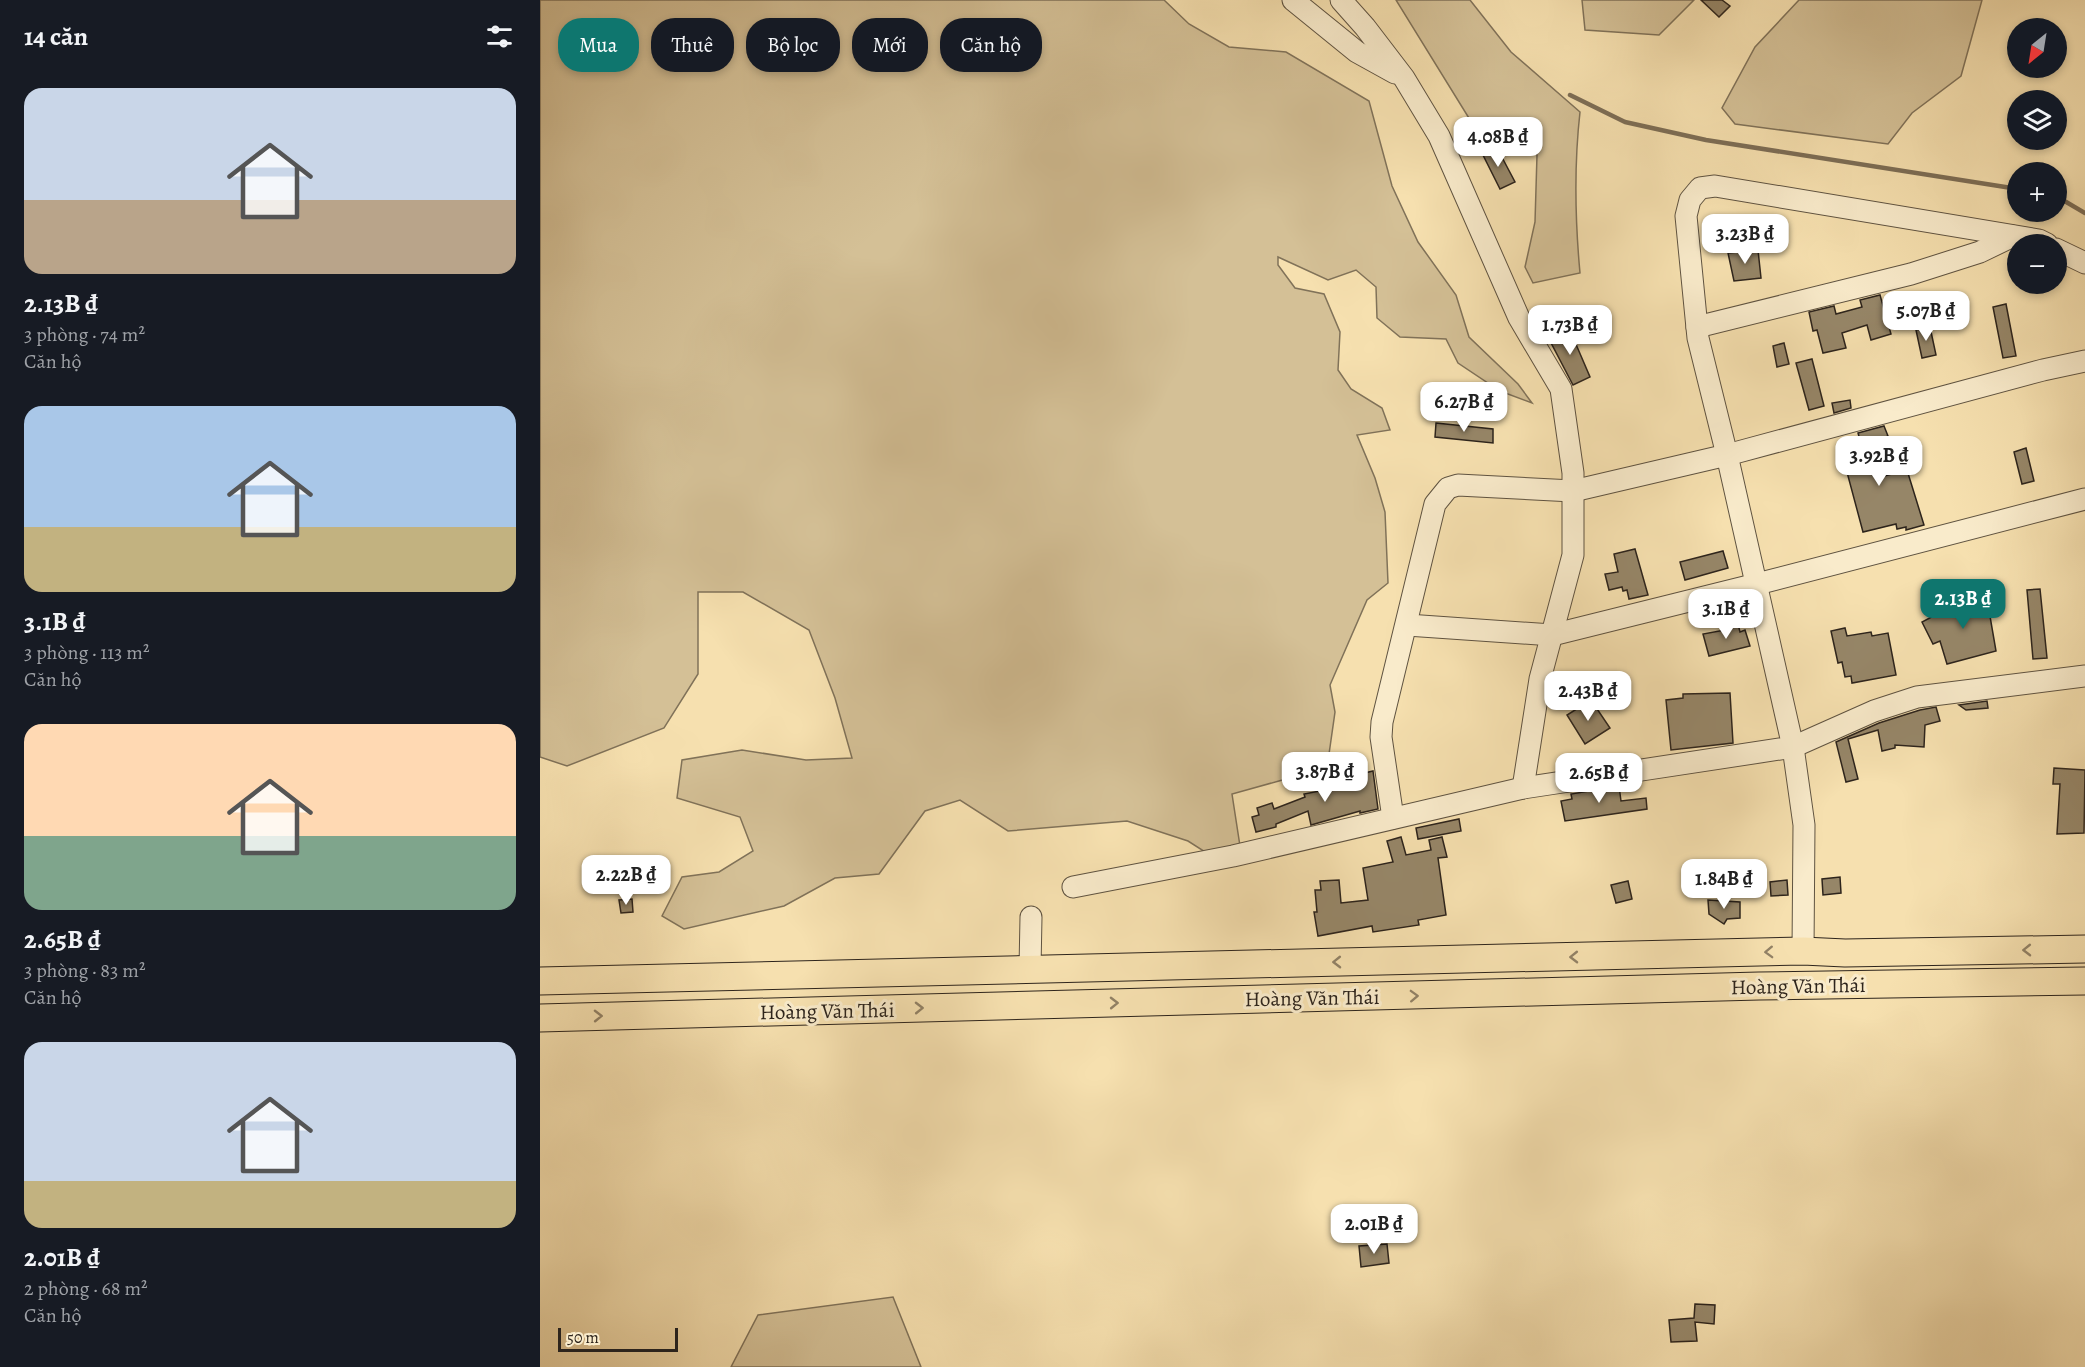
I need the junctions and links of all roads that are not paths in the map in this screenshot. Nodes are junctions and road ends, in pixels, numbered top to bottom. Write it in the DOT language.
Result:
graph roads {
  1 [pos="1293,0"];
  2 [pos="1341,0"];
  3 [pos="1404,78"];
  4 [pos="2007,235"];
  5 [pos="2007,239"];
  6 [pos="2067,254"];
  7 [pos="2085,263"];
  8 [pos="1696,327"];
  9 [pos="2085,361"];
  10 [pos="1728,455"];
  11 [pos="1573,491"];
  12 [pos="2085,499"];
  13 [pos="1757,585"];
  14 [pos="1407,625"];
  15 [pos="1552,635"];
  16 [pos="2085,676"];
  17 [pos="1793,747"];
  18 [pos="1523,788"];
  19 [pos="1393,818"];
  20 [pos="1073,887"];
  21 [pos="1031,917"];
  22 [pos="2085,949"];
  23 [pos="1803,951"];
  24 [pos="1030,968"];
  25 [pos="540,981"];
  26 [pos="2085,981"];
  27 [pos="1804,986"];
  28 [pos="540,1018"];
  1 -- 3 [label="street"];
  2 -- 3 [label="street"];
  3 -- 11 [label="street"];
  4 -- 8 [label="street"];
  5 -- 8 [label="street"];
  6 -- 7 [label="street"];
  8 -- 10 [label="street"];
  9 -- 10 [label="street"];
  10 -- 11 [label="street"];
  10 -- 13 [label="street"];
  11 -- 14 [label="street"];
  11 -- 15 [label="street"];
  12 -- 13 [label="street"];
  13 -- 15 [label="street"];
  13 -- 17 [label="street"];
  14 -- 15 [label="street"];
  14 -- 19 [label="street"];
  15 -- 18 [label="street"];
  16 -- 17 [label="street"];
  17 -- 18 [label="street"];
  17 -- 23 [label="street"];
  18 -- 19 [label="street"];
  19 -- 20 [label="street"];
  21 -- 24 [label="street"];
  22 -- 23 [label="main road, Hoàng Văn Thái, one-way"];
  23 -- 24 [label="main road, Hoàng Văn Thái, one-way"];
  23 -- 27 [label="main road"];
  24 -- 25 [label="main road, Hoàng Văn Thái"];
  26 -- 27 [label="main road, Hoàng Văn Thái"];
  28 -- 27 [label="main road, Hoàng Văn Thái, one-way"];
}
